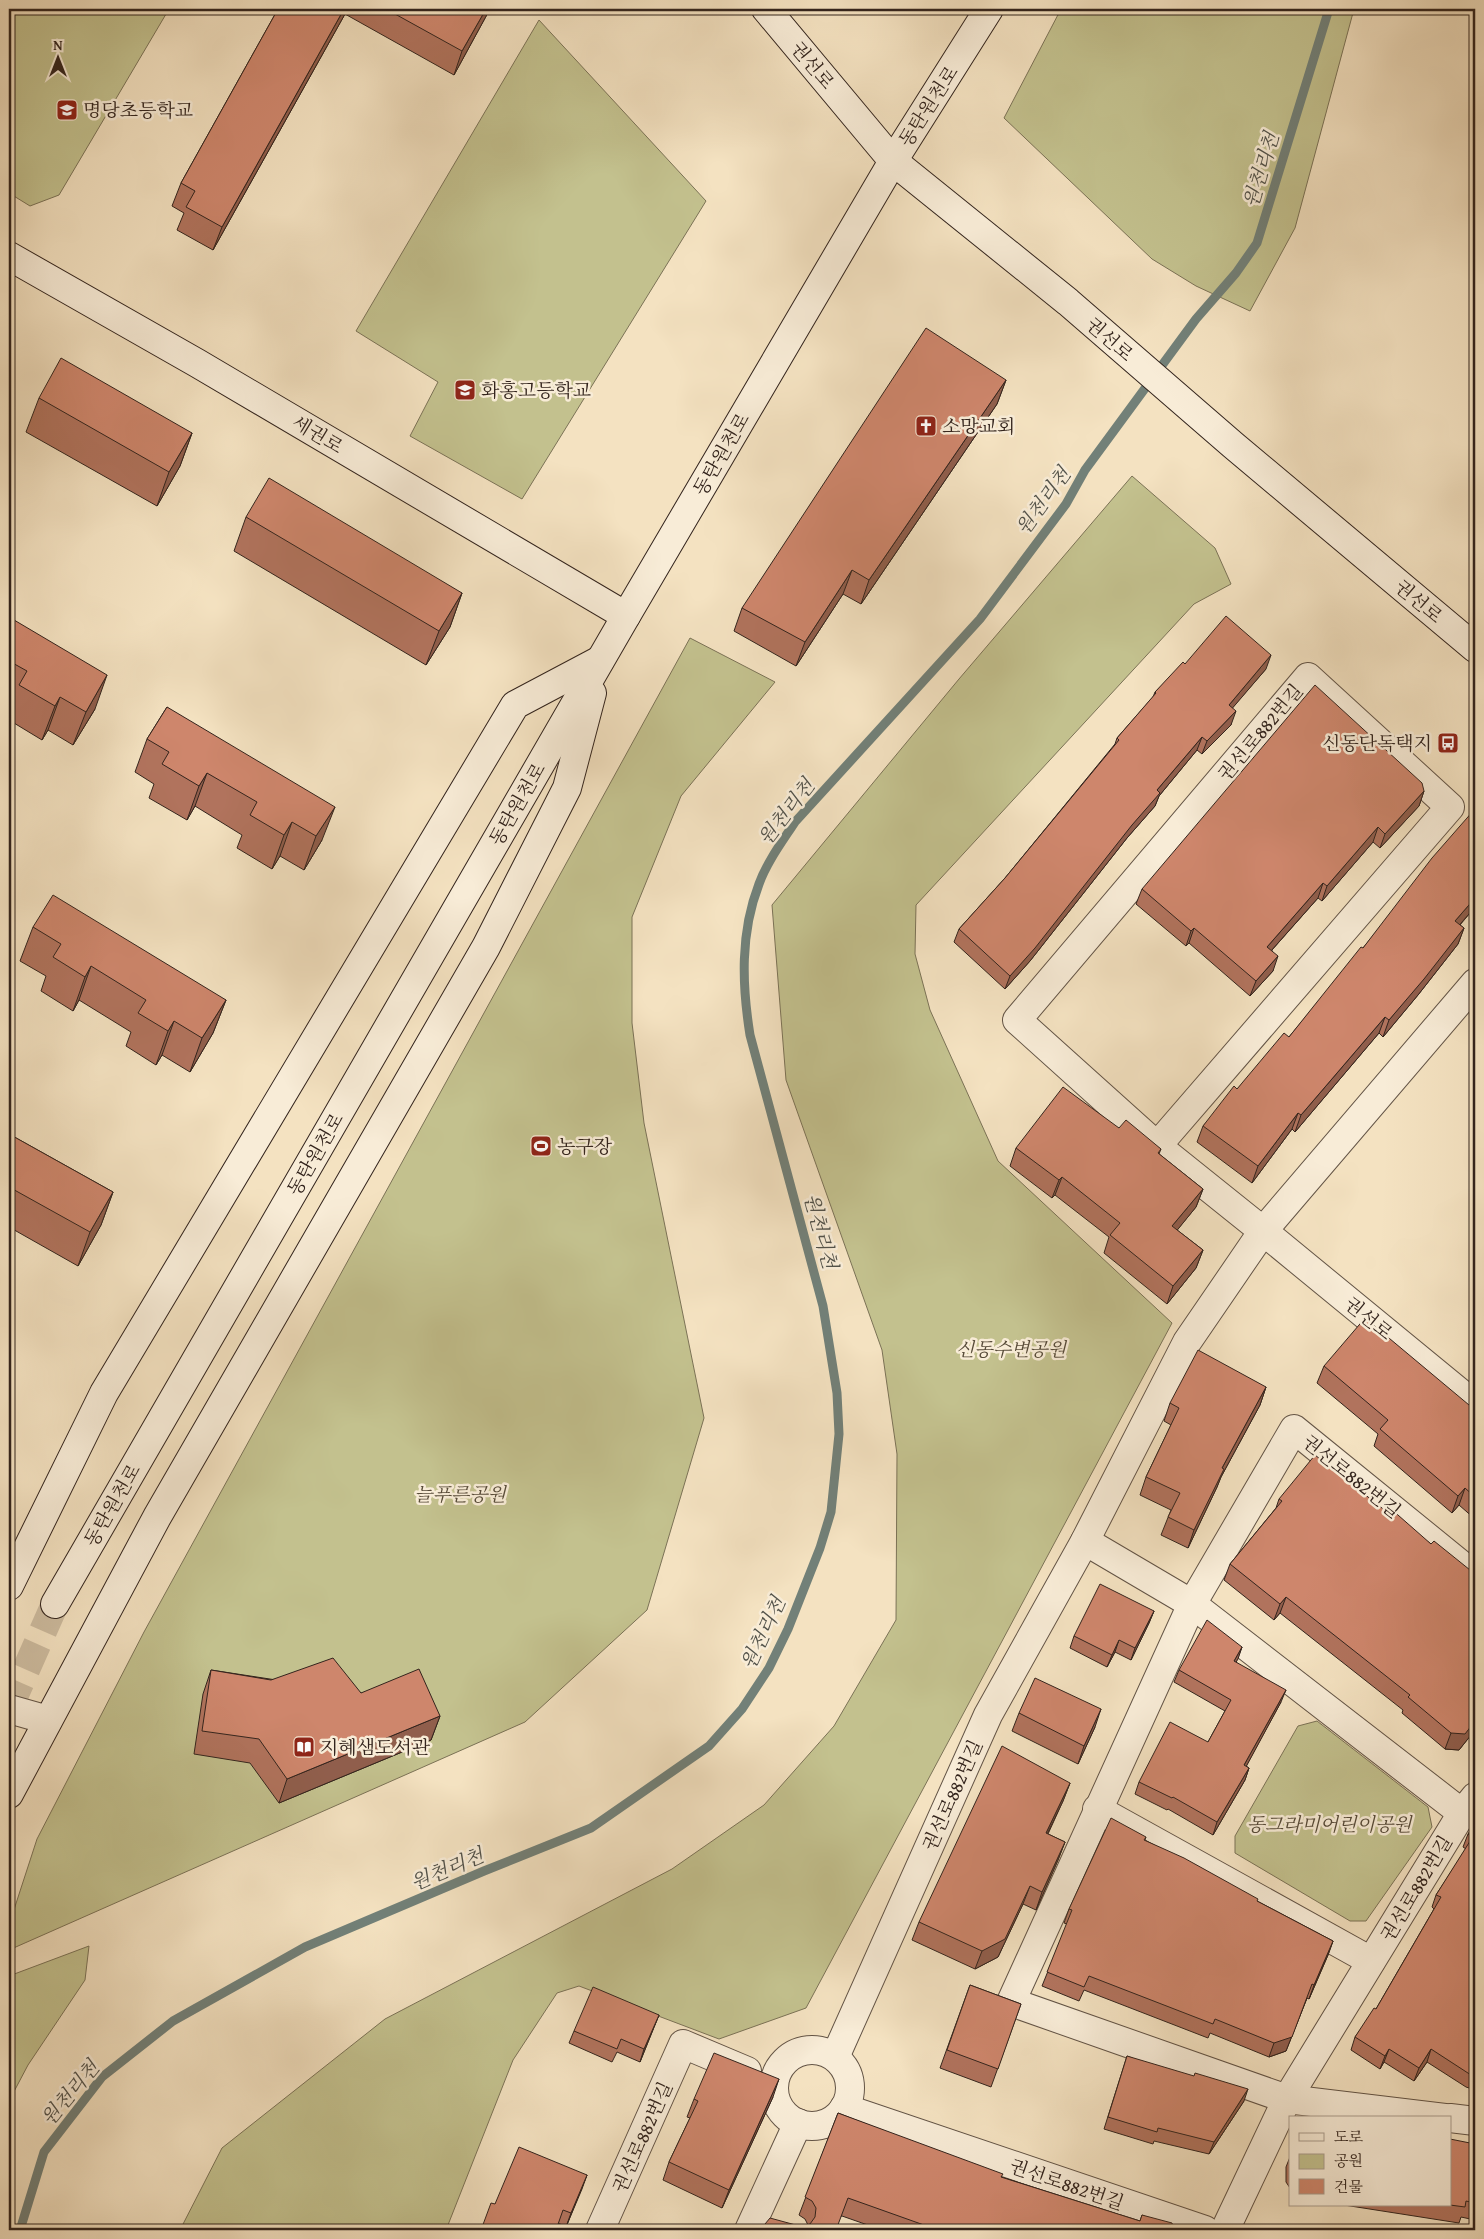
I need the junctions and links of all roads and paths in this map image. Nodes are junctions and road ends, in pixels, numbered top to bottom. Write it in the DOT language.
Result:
graph roads {
  1 [pos="766,9"];
  2 [pos="989,9"];
  3 [pos="893,161"];
  4 [pos="9,256"];
  5 [pos="626,616"];
  6 [pos="1475,648"];
  7 [pos="600,660"];
  8 [pos="1475,983"];
  9 [pos="1157,1146"];
  10 [pos="1263,1231"];
  11 [pos="1475,1405"];
  12 [pos="1086,1541"];
  13 [pos="1475,1576"];
  14 [pos="9,1586"];
  15 [pos="55,1604"];
  16 [pos="1192,1604"];
  17 [pos="9,1709"];
  18 [pos="48,1720"];
  19 [pos="9,1794"];
  20 [pos="1469,1805"];
  21 [pos="1097,1809"];
  22 [pos="1371,1962"];
  23 [pos="835,2057"];
  24 [pos="775,2082"];
  25 [pos="1287,2099"];
  26 [pos="844,2108"];
  27 [pos="1429,2116"];
  28 [pos="1452,2118"];
  29 [pos="1475,2121"];
  30 [pos="798,2123"];
  31 [pos="761,2224"];
  32 [pos="600,2230"];
  33 [pos="1205,2230"];
  34 [pos="1225,2230"];
  1 -- 3 [label="street, 권선로"];
  2 -- 3 [label="street, 동탄원천로"];
  3 -- 5 [label="street, 동탄원천로"];
  3 -- 6 [label="street, 권선로"];
  4 -- 5 [label="street, 세권로"];
  5 -- 7 [label="street, 동탄원천로"];
  7 -- 14 [label="street"];
  7 -- 15 [label="street, 동탄원천로"];
  7 -- 18 [label="street"];
  8 -- 10 [label="street, 권선로882번길"];
  9 -- 9 [label="street, 권선로882번길"];
  9 -- 10 [label="street, 권선로882번길"];
  10 -- 11 [label="street, 권선로"];
  10 -- 12 [label="street, 권선로882번길"];
  12 -- 16 [label="street, 권선로882번길"];
  12 -- 23 [label="street, 권선로882번길"];
  13 -- 16 [label="street, 권선로882번길"];
  16 -- 20 [label="street, 권선로882번길"];
  16 -- 21 [label="street, 권선로882번길"];
  17 -- 18 [label="street"];
  18 -- 19 [label="street"];
  20 -- 22 [label="street, 권선로882번길"];
  21 -- 22 [label="street, 권선로882번길"];
  21 -- 25 [label="street, 권선로882번길"];
  22 -- 25 [label="street"];
  23 -- 24 [label="street"];
  23 -- 26 [label="street"];
  24 -- 30 [label="street"];
  24 -- 32 [label="street, 권선로882번길"];
  25 -- 27 [label="street, 권선로882번길"];
  25 -- 34 [label="street"];
  26 -- 30 [label="street"];
  26 -- 33 [label="street, 권선로882번길"];
  28 -- 29 [label="street"];
  30 -- 31 [label="street"];
}
